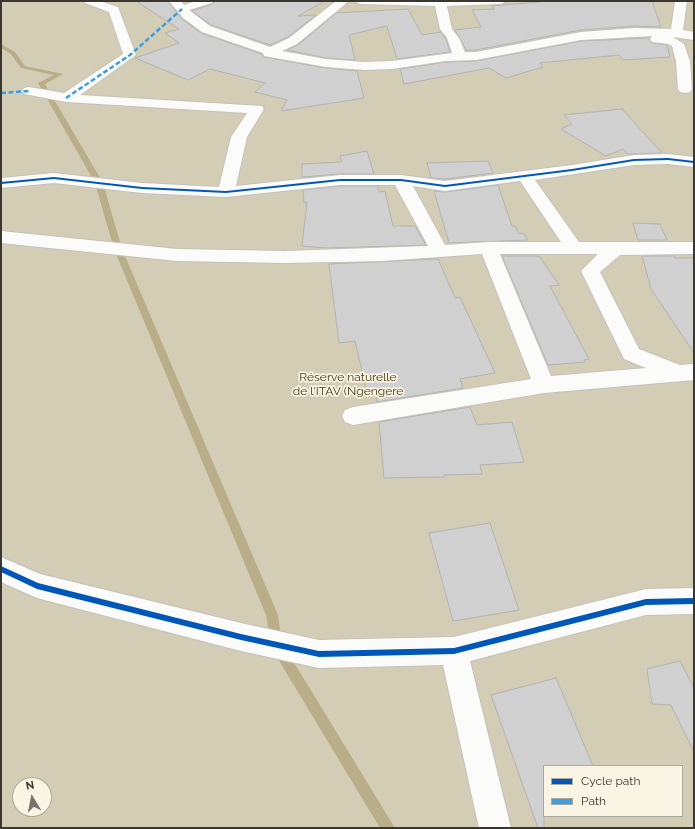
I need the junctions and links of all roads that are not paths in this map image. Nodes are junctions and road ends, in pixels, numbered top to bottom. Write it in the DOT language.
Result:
graph roads {
  1 [pos="89,1"];
  2 [pos="208,1"];
  3 [pos="343,1"];
  4 [pos="360,1"];
  5 [pos="501,1"];
  6 [pos="681,1"];
  7 [pos="440,3"];
  8 [pos="179,5"];
  9 [pos="635,32"];
  10 [pos="677,33"];
  11 [pos="694,36"];
  12 [pos="272,52"];
  13 [pos="460,57"];
  14 [pos="685,89"];
  15 [pos="29,91"];
  16 [pos="66,98"];
  17 [pos="694,162"];
  18 [pos="524,176"];
  19 [pos="401,180"];
  20 [pos="1,183"];
  21 [pos="226,192"];
  22 [pos="1,236"];
  23 [pos="489,248"];
  24 [pos="574,248"];
  25 [pos="694,248"];
  26 [pos="615,249"];
  27 [pos="439,251"];
  28 [pos="687,373"];
  29 [pos="544,385"];
  30 [pos="353,416"];
  31 [pos="1,569"];
  32 [pos="694,601"];
  33 [pos="454,651"];
  34 [pos="495,828"];
  1 -- 16 [label="street"];
  2 -- 8 [label="street"];
  3 -- 12 [label="street"];
  4 -- 7 [label="street"];
  5 -- 7 [label="street"];
  6 -- 10 [label="street"];
  7 -- 13 [label="street"];
  8 -- 12 [label="street"];
  9 -- 10 [label="street"];
  9 -- 13 [label="street"];
  9 -- 14 [label="street"];
  10 -- 11 [label="street"];
  12 -- 13 [label="street"];
  15 -- 16 [label="street"];
  16 -- 21 [label="street"];
  17 -- 18 [label="street"];
  18 -- 19 [label="street"];
  18 -- 24 [label="street"];
  19 -- 21 [label="street"];
  19 -- 27 [label="street"];
  20 -- 21 [label="street"];
  22 -- 27 [label="street"];
  23 -- 24 [label="street"];
  23 -- 27 [label="street"];
  23 -- 29 [label="street"];
  24 -- 26 [label="street"];
  25 -- 26 [label="street"];
  26 -- 28 [label="street"];
  28 -- 29 [label="street"];
  29 -- 30 [label="street"];
  31 -- 33 [label="street"];
  32 -- 33 [label="street"];
  33 -- 34 [label="street"];
}
